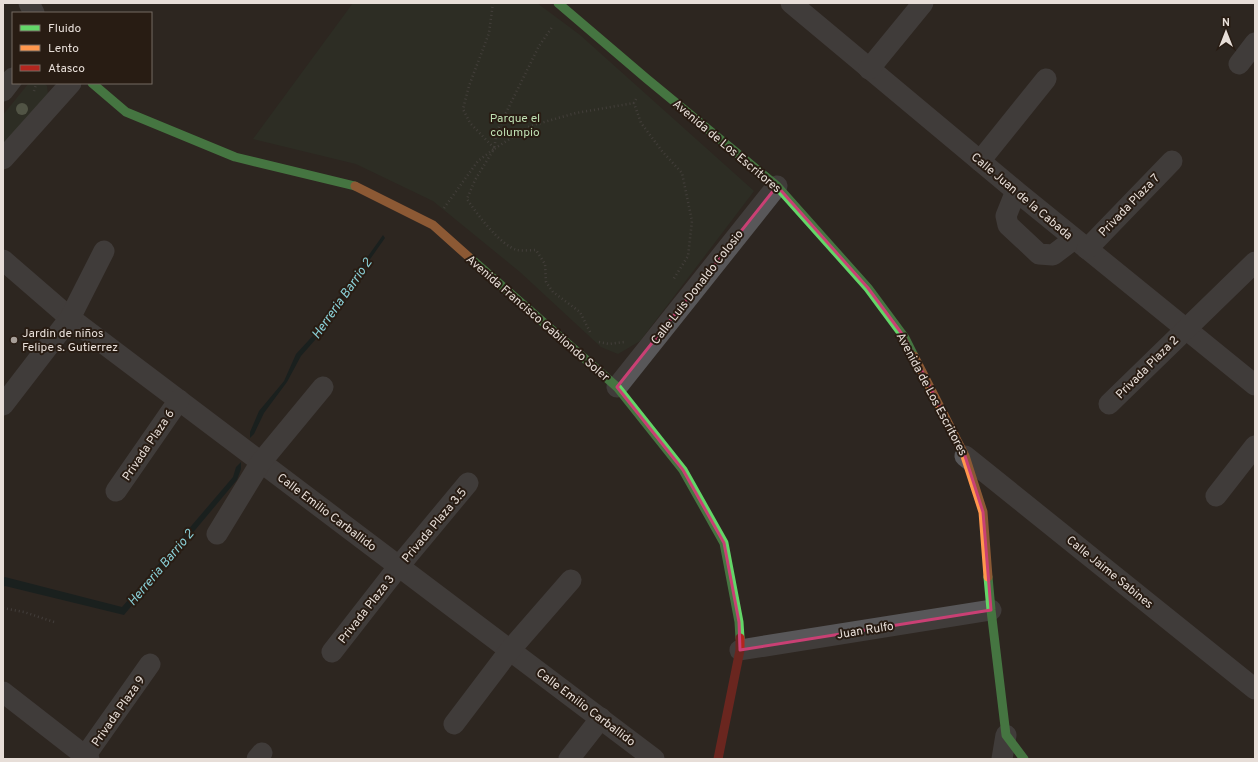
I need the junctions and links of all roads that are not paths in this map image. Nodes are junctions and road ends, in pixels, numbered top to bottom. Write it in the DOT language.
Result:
graph roads {
  1 [pos="29,3"];
  2 [pos="791,3"];
  3 [pos="923,3"];
  4 [pos="561,5"];
  5 [pos="34,12"];
  6 [pos="1255,43"];
  7 [pos="1239,64"];
  8 [pos="869,69"];
  9 [pos="12,79"];
  10 [pos="1046,79"];
  11 [pos="70,84"];
  12 [pos="93,84"];
  13 [pos="3,91"];
  14 [pos="3,159"];
  15 [pos="980,161"];
  16 [pos="1172,161"];
  17 [pos="777,186"];
  18 [pos="1016,191"];
  19 [pos="1080,244"];
  20 [pos="104,251"];
  21 [pos="3,260"];
  22 [pos="1255,262"];
  23 [pos="70,318"];
  24 [pos="1185,329"];
  25 [pos="1255,385"];
  26 [pos="323,387"];
  27 [pos="617,387"];
  28 [pos="179,400"];
  29 [pos="1109,404"];
  30 [pos="3,405"];
  31 [pos="1255,446"];
  32 [pos="965,456"];
  33 [pos="261,462"];
  34 [pos="468,483"];
  35 [pos="116,491"];
  36 [pos="1216,496"];
  37 [pos="217,534"];
  38 [pos="399,566"];
  39 [pos="571,580"];
  40 [pos="991,610"];
  41 [pos="510,650"];
  42 [pos="740,650"];
  43 [pos="332,652"];
  44 [pos="150,664"];
  45 [pos="1255,689"];
  46 [pos="3,692"];
  47 [pos="600,718"];
  48 [pos="454,724"];
  49 [pos="1006,735"];
  50 [pos="86,758"];
  51 [pos="569,759"];
  52 [pos="654,759"];
  53 [pos="718,759"];
  54 [pos="1002,759"];
  55 [pos="1024,759"];
  1 -- 5 [label="street"];
  2 -- 8 [label="street, Calle Juan de la Cabada"];
  3 -- 8 [label="street"];
  4 -- 17 [label="street, Avenida de Los Escritores"];
  6 -- 7 [label="street"];
  8 -- 15 [label="street, Calle Juan de la Cabada"];
  9 -- 13 [label="street"];
  10 -- 15 [label="street"];
  11 -- 14 [label="street"];
  12 -- 27 [label="street, Avenida Francisco Gabilondo Soler"];
  15 -- 18 [label="street, Calle Juan de la Cabada"];
  16 -- 19 [label="street, Privada Plaza 7"];
  17 -- 27 [label="street, Calle Luis Donaldo Colosio"];
  17 -- 32 [label="street, Avenida de Los Escritores"];
  18 -- 19 [label="street, Calle Juan de la Cabada"];
  18 -- 19 [label="street, Privada Plaza 7"];
  19 -- 24 [label="street, Calle Juan de la Cabada"];
  20 -- 23 [label="street"];
  21 -- 23 [label="street, Calle Emilio Carballido"];
  22 -- 24 [label="street"];
  23 -- 28 [label="street, Calle Emilio Carballido"];
  23 -- 30 [label="street"];
  24 -- 25 [label="street, Calle Juan de la Cabada"];
  24 -- 29 [label="street, Privada Plaza 2"];
  26 -- 33 [label="street"];
  27 -- 42 [label="street, Avenida Francisco Gabilondo Soler"];
  28 -- 33 [label="street, Calle Emilio Carballido"];
  28 -- 35 [label="street, Privada Plaza 6"];
  31 -- 36 [label="street"];
  32 -- 40 [label="street, Avenida de Los Escritores"];
  32 -- 45 [label="street, Calle Jaime Sabines"];
  33 -- 37 [label="street"];
  33 -- 38 [label="street, Calle Emilio Carballido"];
  34 -- 38 [label="street, Privada Plaza 3.5"];
  38 -- 41 [label="street, Calle Emilio Carballido"];
  38 -- 43 [label="street, Privada Plaza 3"];
  39 -- 41 [label="street"];
  40 -- 42 [label="street, Juan Rulfo"];
  40 -- 49 [label="street, Avenida de Los Escritores"];
  41 -- 47 [label="street, Calle Emilio Carballido"];
  41 -- 48 [label="street"];
  42 -- 53 [label="street, Avenida Francisco Gabilondo Soler"];
  44 -- 50 [label="street, Privada Plaza 9"];
  46 -- 50 [label="street"];
  47 -- 51 [label="street"];
  47 -- 52 [label="street, Calle Emilio Carballido"];
  49 -- 54 [label="street, Avenida de Los Escritores"];
  49 -- 55 [label="street"];
}
